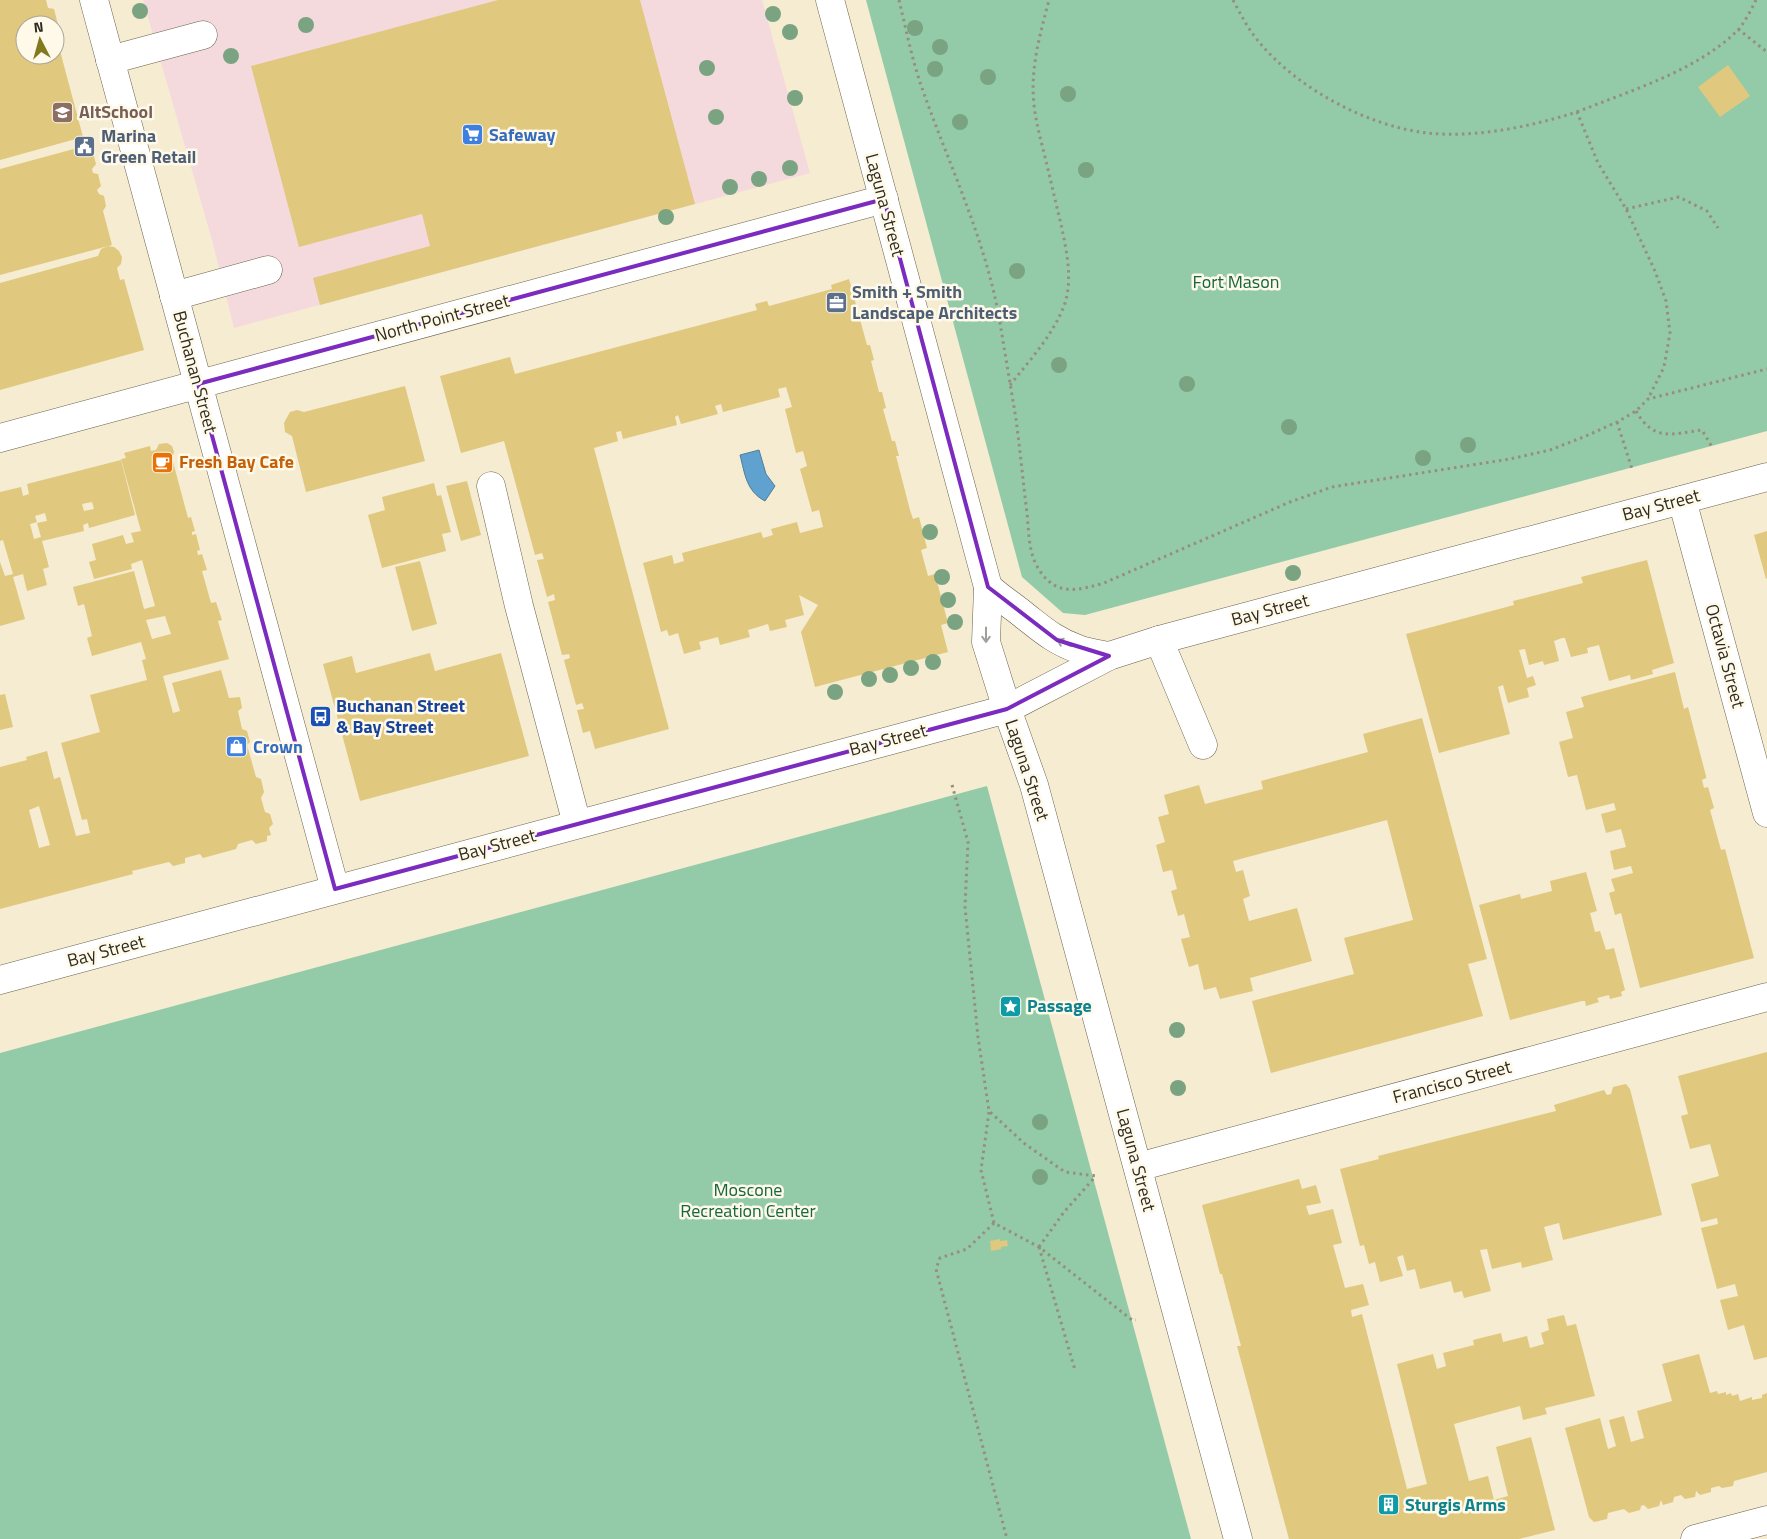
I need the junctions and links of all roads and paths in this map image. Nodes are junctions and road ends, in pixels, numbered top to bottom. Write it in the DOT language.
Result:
graph roads {
  1 [pos="94,0"];
  2 [pos="830,0"];
  3 [pos="899,0"];
  4 [pos="1049,0"];
  5 [pos="1233,0"];
  6 [pos="1756,0"];
  7 [pos="1738,29"];
  8 [pos="203,35"];
  9 [pos="1767,52"];
  10 [pos="110,60"];
  11 [pos="1577,112"];
  12 [pos="884,199"];
  13 [pos="1626,210"];
  14 [pos="1718,228"];
  15 [pos="268,270"];
  16 [pos="174,296"];
  17 [pos="1767,369"];
  18 [pos="198,384"];
  19 [pos="1010,385"];
  20 [pos="1648,399"];
  21 [pos="1636,411"];
  22 [pos="1617,422"];
  23 [pos="0,438"];
  24 [pos="1712,446"];
  25 [pos="1632,469"];
  26 [pos="1767,477"];
  27 [pos="491,486"];
  28 [pos="1682,500"];
  29 [pos="988,587"];
  30 [pos="1159,640"];
  31 [pos="1109,656"];
  32 [pos="1007,708"];
  33 [pos="1203,745"];
  34 [pos="952,785"];
  35 [pos="1767,813"];
  36 [pos="577,824"];
  37 [pos="335,889"];
  38 [pos="0,980"];
  39 [pos="1767,998"];
  40 [pos="989,1111"];
  41 [pos="1138,1167"];
  42 [pos="994,1223"];
  43 [pos="1039,1247"];
  44 [pos="1136,1320"];
  45 [pos="1075,1370"];
  46 [pos="1767,1520"];
  47 [pos="1007,1539"];
  48 [pos="1238,1539"];
  49 [pos="1695,1539"];
  1 -- 10 [label="street, Buchanan Street"];
  2 -- 12 [label="street, Laguna Street"];
  3 -- 19 [label="path"];
  4 -- 19 [label="path"];
  5 -- 11 [label="path"];
  6 -- 7 [label="path"];
  7 -- 9 [label="path"];
  7 -- 11 [label="path"];
  8 -- 10 [label="street"];
  10 -- 16 [label="street, Buchanan Street"];
  11 -- 13 [label="path"];
  12 -- 18 [label="street, North Point Street"];
  12 -- 29 [label="street, Laguna Street"];
  13 -- 14 [label="path"];
  13 -- 20 [label="path"];
  15 -- 16 [label="street"];
  16 -- 18 [label="street, Buchanan Street"];
  17 -- 20 [label="path"];
  18 -- 23 [label="street, North Point Street"];
  18 -- 37 [label="street, Buchanan Street"];
  19 -- 22 [label="path"];
  20 -- 21 [label="path"];
  21 -- 22 [label="path"];
  21 -- 24 [label="path"];
  22 -- 25 [label="path"];
  26 -- 28 [label="street, Bay Street"];
  27 -- 36 [label="street"];
  28 -- 30 [label="street, Bay Street"];
  28 -- 35 [label="street, Octavia Street"];
  31 -- 29 [label="street, one-way"];
  29 -- 32 [label="street, Laguna Street, one-way"];
  30 -- 31 [label="street, Bay Street"];
  30 -- 33 [label="street"];
  31 -- 32 [label="street, Bay Street"];
  32 -- 36 [label="street, Bay Street"];
  32 -- 41 [label="street, Laguna Street"];
  34 -- 40 [label="path"];
  36 -- 37 [label="street, Bay Street"];
  37 -- 38 [label="street, Bay Street"];
  39 -- 41 [label="street, Francisco Street"];
  40 -- 42 [label="path"];
  40 -- 43 [label="path"];
  41 -- 48 [label="street, Laguna Street"];
  42 -- 43 [label="path"];
  42 -- 47 [label="path"];
  43 -- 44 [label="path"];
  43 -- 45 [label="path"];
  46 -- 49 [label="street"];
}
